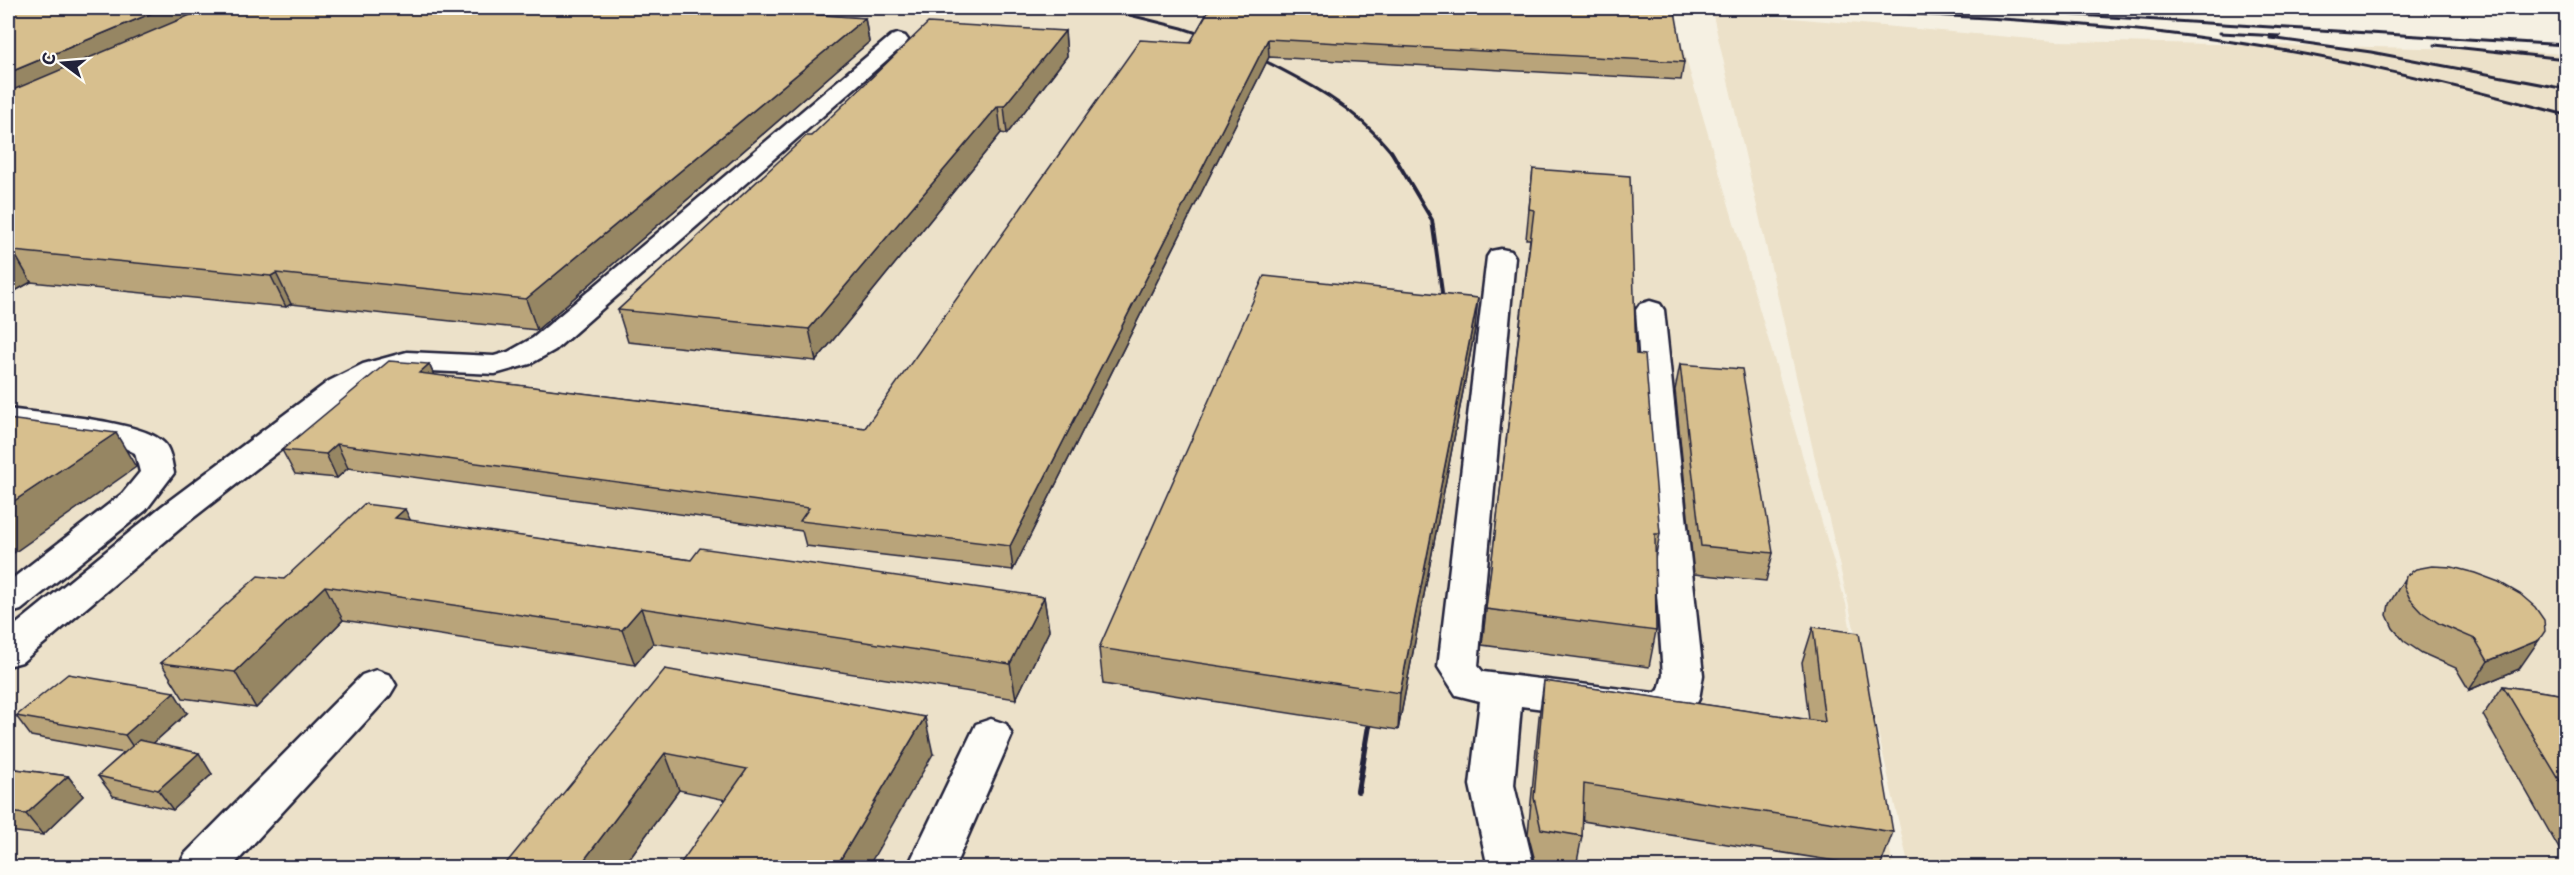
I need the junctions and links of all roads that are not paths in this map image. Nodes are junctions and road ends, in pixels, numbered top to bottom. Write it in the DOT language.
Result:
graph roads {
  1 [pos="898,40"];
  2 [pos="1501,257"];
  3 [pos="1650,310"];
  4 [pos="8,419"];
  5 [pos="8,601"];
  6 [pos="8,651"];
  7 [pos="376,685"];
  8 [pos="1502,690"];
  9 [pos="992,735"];
  10 [pos="201,867"];
  11 [pos="930,867"];
  12 [pos="1511,867"];
  1 -- 6 [label="lane"];
  2 -- 8 [label="lane"];
  3 -- 8 [label="lane"];
  4 -- 5 [label="lane"];
  7 -- 10 [label="lane"];
  8 -- 12 [label="lane"];
  9 -- 11 [label="lane"];
}
